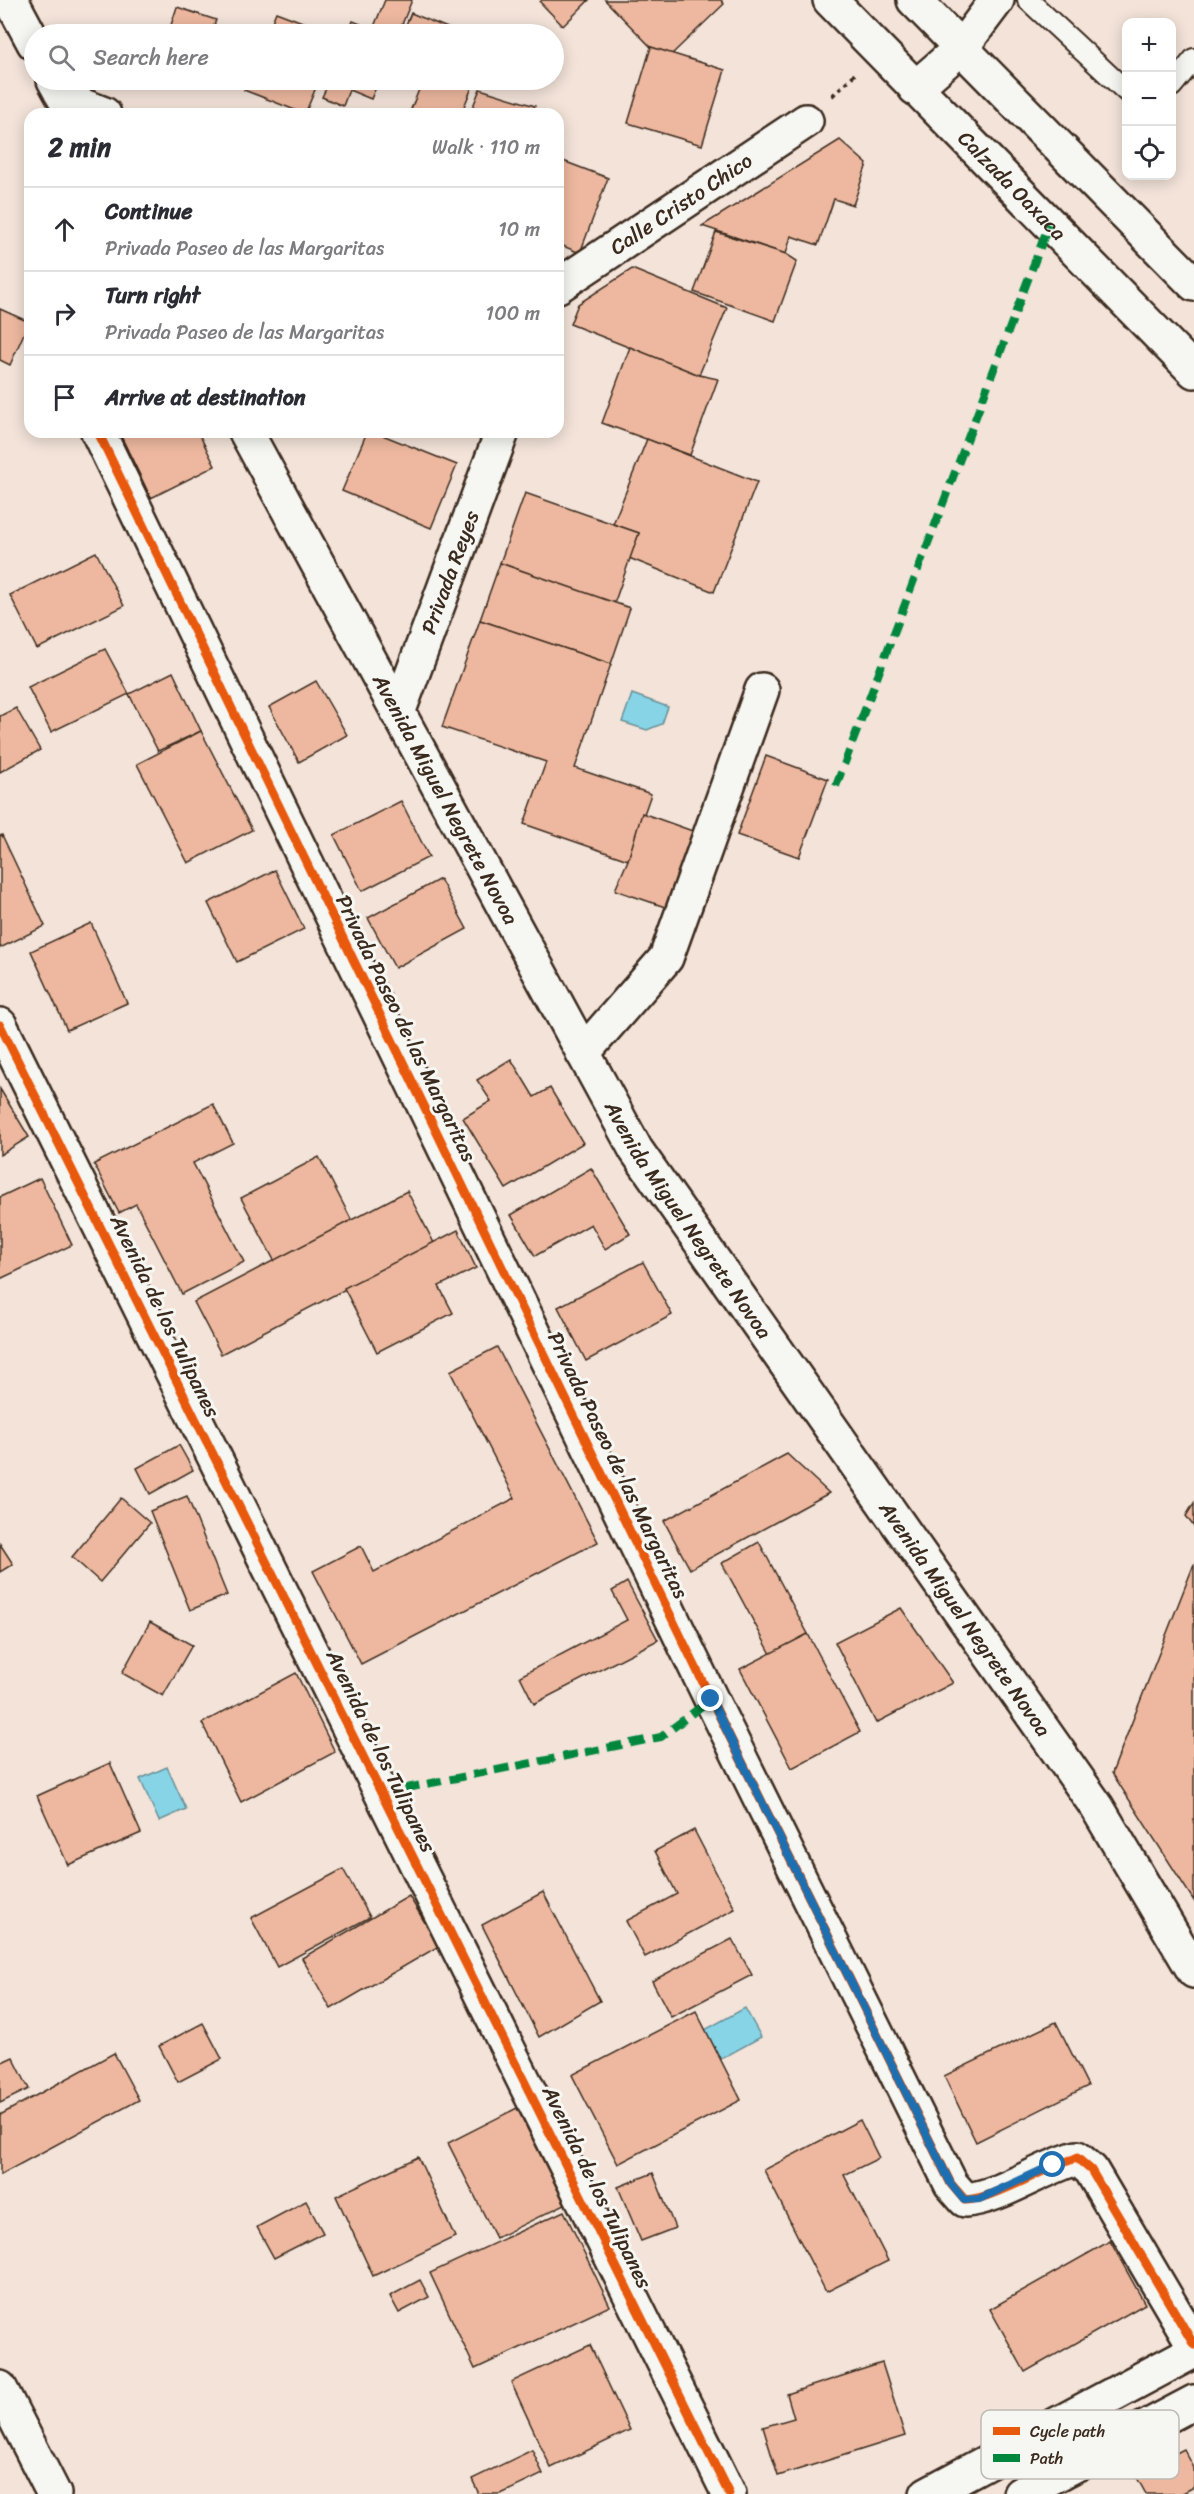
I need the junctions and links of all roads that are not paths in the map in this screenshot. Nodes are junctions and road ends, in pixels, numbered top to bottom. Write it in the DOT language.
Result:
graph roads {
  1 [pos="11,0"];
  2 [pos="830,0"];
  3 [pos="914,0"];
  4 [pos="997,0"];
  5 [pos="1028,0"];
  6 [pos="24,24"];
  7 [pos="961,48"];
  8 [pos="1194,59"];
  9 [pos="1176,81"];
  10 [pos="1122,87"];
  11 [pos="915,88"];
  12 [pos="64,97"];
  13 [pos="90,108"];
  14 [pos="806,121"];
  15 [pos="564,282"];
  16 [pos="1194,284"];
  17 [pos="1194,371"];
  18 [pos="101,438"];
  19 [pos="249,438"];
  20 [pos="500,438"];
  21 [pos="762,690"];
  22 [pos="398,713"];
  23 [pos="0,1025"];
  24 [pos="583,1053"];
  25 [pos="1194,1971"];
  26 [pos="1194,2345"];
  27 [pos="1194,2351"];
  28 [pos="0,2388"];
  29 [pos="1194,2402"];
  30 [pos="1084,2410"];
  31 [pos="1179,2410"];
  32 [pos="981,2465"];
  33 [pos="1048,2479"];
  34 [pos="54,2494"];
  35 [pos="729,2494"];
  36 [pos="927,2494"];
  37 [pos="1020,2494"];
  1 -- 6 [label="street"];
  2 -- 11 [label="street, Calzada Oaxaca"];
  3 -- 7 [label="street"];
  4 -- 7 [label="street"];
  5 -- 10 [label="lane"];
  7 -- 11 [label="street"];
  7 -- 16 [label="street"];
  8 -- 9 [label="lane"];
  11 -- 17 [label="street, Calzada Oaxaca"];
  12 -- 13 [label="street"];
  14 -- 15 [label="street, Calle Cristo Chico"];
  18 -- 26 [label="street, Privada Paseo de las Margaritas"];
  19 -- 22 [label="street, Avenida Miguel Negrete Novoa"];
  20 -- 22 [label="street, Privada Reyes"];
  21 -- 24 [label="street"];
  22 -- 24 [label="street, Avenida Miguel Negrete Novoa"];
  23 -- 35 [label="street, Avenida de los Tulipanes"];
  24 -- 25 [label="street, Avenida Miguel Negrete Novoa"];
  27 -- 30 [label="street"];
  28 -- 34 [label="street"];
  29 -- 31 [label="street"];
  32 -- 36 [label="street"];
  33 -- 37 [label="street"];
}
